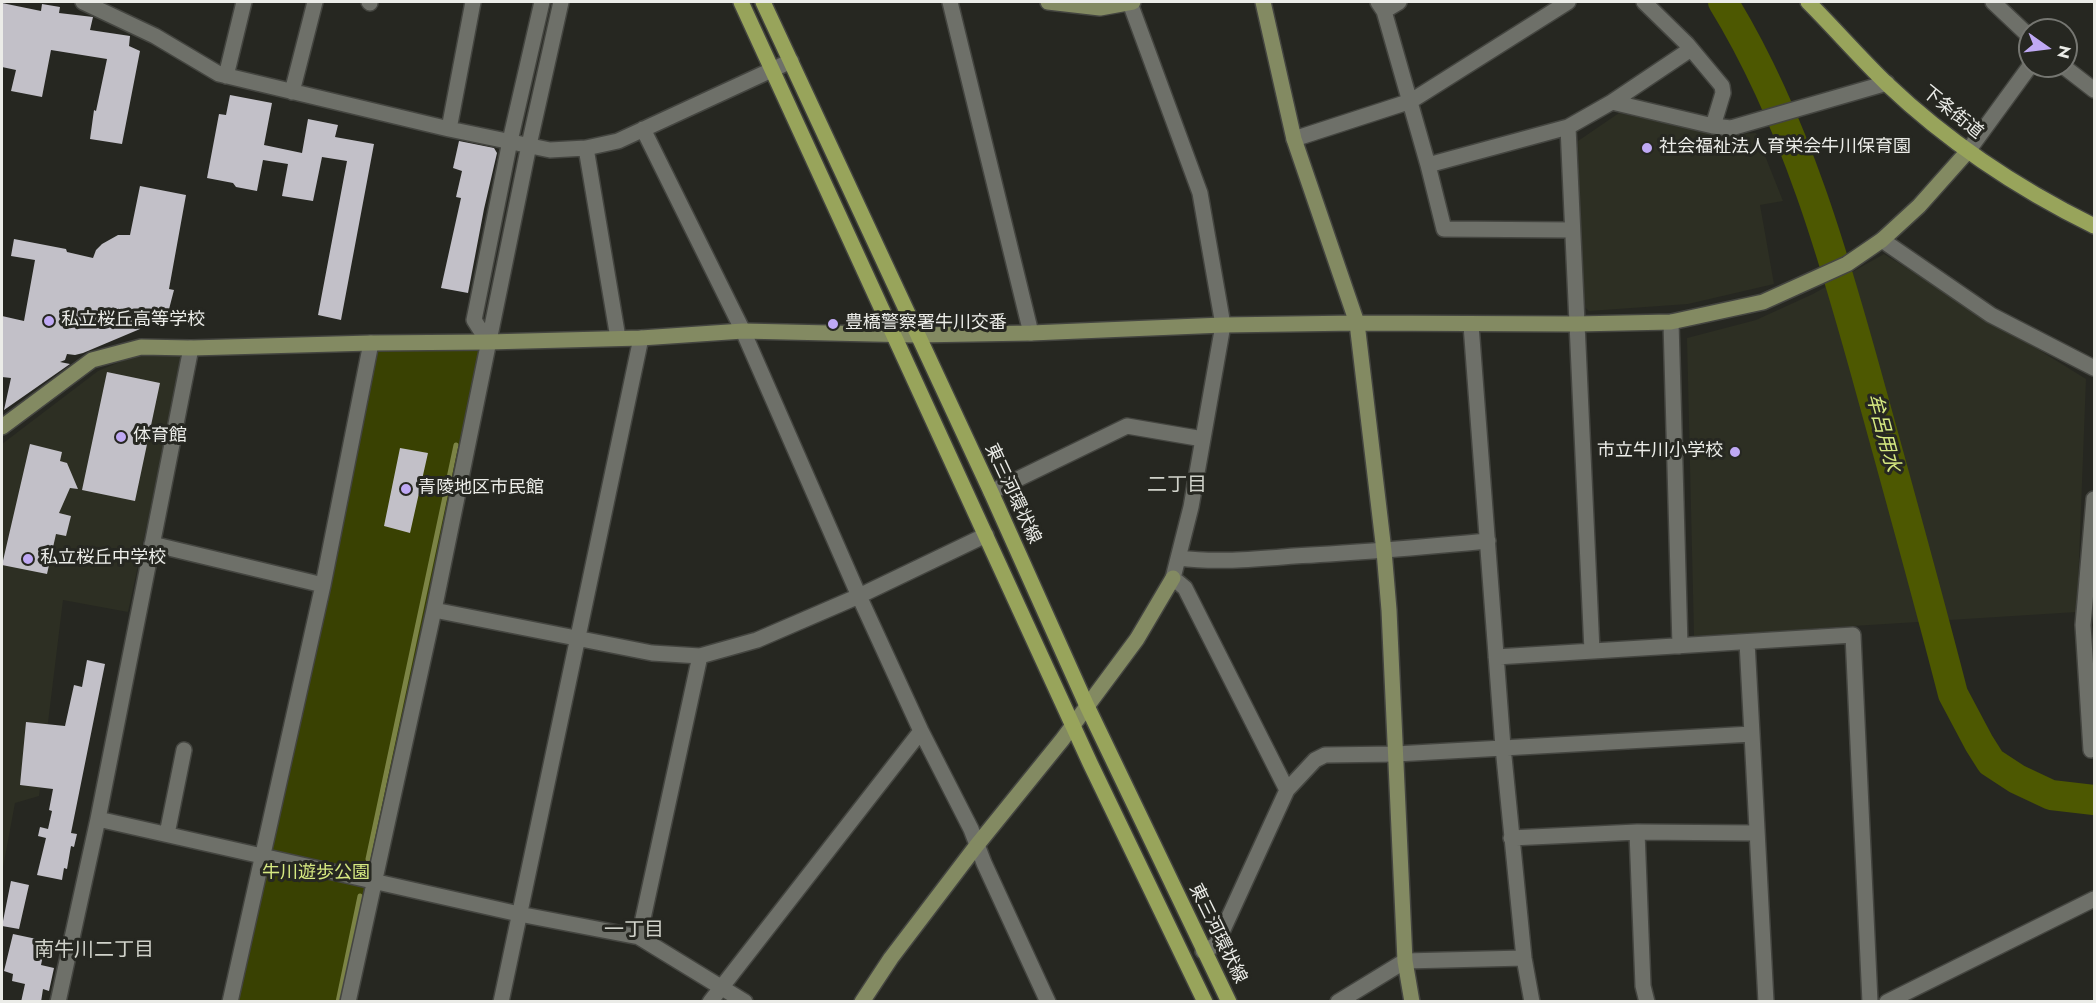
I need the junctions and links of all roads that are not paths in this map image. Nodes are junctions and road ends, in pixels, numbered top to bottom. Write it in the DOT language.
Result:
graph roads {
  1 [pos="83,2"];
  2 [pos="244,2"];
  3 [pos="315,2"];
  4 [pos="473,2"];
  5 [pos="542,2"];
  6 [pos="561,2"];
  7 [pos="741,2"];
  8 [pos="763,2"];
  9 [pos="950,2"];
  10 [pos="1048,2"];
  11 [pos="1132,2"];
  12 [pos="1263,2"];
  13 [pos="1399,2"];
  14 [pos="1568,2"];
  15 [pos="1644,2"];
  16 [pos="1808,2"];
  17 [pos="1993,2"];
  18 [pos="1083,4"];
  19 [pos="1381,6"];
  20 [pos="2018,26"];
  21 [pos="1691,49"];
  22 [pos="791,61"];
  23 [pos="773,69"];
  24 [pos="226,76"];
  25 [pos="2021,78"];
  26 [pos="2078,78"];
  27 [pos="1887,84"];
  28 [pos="2094,90"];
  29 [pos="292,92"];
  30 [pos="1411,101"];
  31 [pos="1612,102"];
  32 [pos="1713,126"];
  33 [pos="1568,127"];
  34 [pos="449,129"];
  35 [pos="643,129"];
  36 [pos="1294,139"];
  37 [pos="510,141"];
  38 [pos="529,145"];
  39 [pos="586,148"];
  40 [pos="1968,151"];
  41 [pos="1428,165"];
  42 [pos="2094,226"];
  43 [pos="1572,230"];
  44 [pos="1882,240"];
  45 [pos="1671,322"];
  46 [pos="1357,323"];
  47 [pos="1576,324"];
  48 [pos="1223,325"];
  49 [pos="1471,325"];
  50 [pos="743,331"];
  51 [pos="1031,333"];
  52 [pos="894,334"];
  53 [pos="916,334"];
  54 [pos="618,338"];
  55 [pos="641,338"];
  56 [pos="488,342"];
  57 [pos="371,343"];
  58 [pos="191,348"];
  59 [pos="2094,368"];
  60 [pos="2,427"];
  61 [pos="1203,439"];
  62 [pos="991,492"];
  63 [pos="2094,499"];
  64 [pos="2093,524"];
  65 [pos="986,535"];
  66 [pos="1488,541"];
  67 [pos="152,544"];
  68 [pos="1384,551"];
  69 [pos="1179,558"];
  70 [pos="1173,578"];
  71 [pos="322,585"];
  72 [pos="859,596"];
  73 [pos="434,610"];
  74 [pos="578,639"];
  75 [pos="1747,642"];
  76 [pos="1680,646"];
  77 [pos="1592,651"];
  78 [pos="700,656"];
  79 [pos="1497,657"];
  80 [pos="1087,706"];
  81 [pos="1073,725"];
  82 [pos="921,731"];
  83 [pos="1752,734"];
  84 [pos="1503,747"];
  85 [pos="184,750"];
  86 [pos="2091,750"];
  87 [pos="1396,754"];
  88 [pos="1287,790"];
  89 [pos="98,819"];
  90 [pos="1637,832"];
  91 [pos="1756,833"];
  92 [pos="167,834"];
  93 [pos="1511,838"];
  94 [pos="977,844"];
  95 [pos="261,855"];
  96 [pos="374,882"];
  97 [pos="2094,899"];
  98 [pos="519,914"];
  99 [pos="639,937"];
  100 [pos="1203,951"];
  101 [pos="1524,958"];
  102 [pos="1404,962"];
  103 [pos="722,988"];
  104 [pos="1200,999"];
  105 [pos="58,1002"];
  106 [pos="230,1002"];
  107 [pos="348,1002"];
  108 [pos="501,1002"];
  109 [pos="710,1002"];
  110 [pos="745,1002"];
  111 [pos="862,1002"];
  112 [pos="1048,1002"];
  113 [pos="1229,1002"];
  114 [pos="1338,1002"];
  115 [pos="1412,1002"];
  116 [pos="1532,1002"];
  117 [pos="1647,1002"];
  118 [pos="1766,1002"];
  119 [pos="1870,1002"];
  120 [pos="1887,1002"];
  1 -- 24 [label="street"];
  2 -- 24 [label="street"];
  3 -- 29 [label="street"];
  4 -- 34 [label="street"];
  5 -- 37 [label="street"];
  6 -- 38 [label="street"];
  7 -- 23 [label="main road"];
  8 -- 22 [label="main road, 東三河環状線"];
  9 -- 51 [label="street"];
  10 -- 18 [label="street"];
  11 -- 18 [label="street"];
  11 -- 48 [label="street"];
  12 -- 36 [label="street"];
  13 -- 19 [label="street"];
  14 -- 30 [label="street"];
  15 -- 21 [label="street"];
  16 -- 27 [label="main road, 下条街道"];
  17 -- 20 [label="street"];
  19 -- 30 [label="street"];
  21 -- 31 [label="street"];
  21 -- 32 [label="street"];
  22 -- 23 [label="street"];
  22 -- 53 [label="main road, 東三河環状線"];
  23 -- 35 [label="street"];
  23 -- 52 [label="main road"];
  24 -- 29 [label="street"];
  25 -- 40 [label="street"];
  26 -- 28 [label="street"];
  27 -- 32 [label="street"];
  27 -- 40 [label="main road, 下条街道"];
  29 -- 34 [label="street"];
  30 -- 36 [label="street"];
  30 -- 41 [label="street"];
  31 -- 32 [label="street"];
  31 -- 33 [label="street"];
  33 -- 41 [label="street"];
  33 -- 43 [label="street"];
  34 -- 37 [label="street"];
  35 -- 39 [label="street"];
  35 -- 50 [label="street"];
  36 -- 46 [label="street"];
  37 -- 38 [label="street"];
  37 -- 56 [label="street"];
  38 -- 39 [label="street"];
  38 -- 56 [label="street"];
  39 -- 54 [label="street"];
  40 -- 42 [label="main road, 下条街道"];
  40 -- 44 [label="street"];
  41 -- 43 [label="street"];
  43 -- 47 [label="street"];
  44 -- 45 [label="street"];
  44 -- 59 [label="street"];
  45 -- 47 [label="street"];
  45 -- 76 [label="street"];
  46 -- 48 [label="street"];
  46 -- 49 [label="street"];
  46 -- 68 [label="street"];
  47 -- 49 [label="street"];
  47 -- 77 [label="street"];
  48 -- 51 [label="street"];
  48 -- 61 [label="street"];
  49 -- 66 [label="street"];
  50 -- 52 [label="street"];
  50 -- 55 [label="street"];
  50 -- 72 [label="street"];
  51 -- 53 [label="street"];
  52 -- 53 [label="street"];
  52 -- 65 [label="main road"];
  53 -- 62 [label="main road, 東三河環状線"];
  54 -- 55 [label="street"];
  54 -- 56 [label="street"];
  55 -- 74 [label="street"];
  56 -- 57 [label="street"];
  56 -- 73 [label="street"];
  57 -- 58 [label="street"];
  57 -- 71 [label="street"];
  58 -- 60 [label="street"];
  58 -- 67 [label="street"];
  61 -- 62 [label="street"];
  61 -- 69 [label="street"];
  62 -- 80 [label="main road, 東三河環状線"];
  63 -- 64 [label="street"];
  64 -- 86 [label="street"];
  65 -- 72 [label="street"];
  65 -- 81 [label="main road"];
  66 -- 68 [label="street"];
  66 -- 79 [label="street"];
  67 -- 71 [label="street"];
  67 -- 89 [label="street"];
  68 -- 69 [label="street"];
  68 -- 87 [label="street"];
  69 -- 70 [label="street"];
  70 -- 80 [label="street"];
  70 -- 88 [label="street"];
  71 -- 95 [label="street"];
  72 -- 78 [label="street"];
  72 -- 82 [label="street"];
  73 -- 74 [label="street"];
  73 -- 96 [label="street"];
  74 -- 78 [label="street"];
  74 -- 98 [label="street"];
  75 -- 76 [label="street"];
  75 -- 83 [label="street"];
  75 -- 119 [label="street"];
  76 -- 77 [label="street"];
  77 -- 79 [label="street"];
  78 -- 99 [label="street"];
  79 -- 84 [label="street"];
  80 -- 81 [label="street"];
  80 -- 100 [label="main road, 東三河環状線"];
  81 -- 94 [label="street"];
  81 -- 104 [label="main road"];
  82 -- 94 [label="street"];
  82 -- 103 [label="street"];
  83 -- 84 [label="street"];
  83 -- 91 [label="street"];
  84 -- 87 [label="street"];
  84 -- 93 [label="street"];
  85 -- 92 [label="street"];
  87 -- 88 [label="street"];
  87 -- 102 [label="street"];
  88 -- 100 [label="street"];
  89 -- 92 [label="street"];
  89 -- 105 [label="street"];
  90 -- 91 [label="street"];
  90 -- 93 [label="street"];
  90 -- 117 [label="street"];
  91 -- 118 [label="street"];
  92 -- 95 [label="street"];
  93 -- 101 [label="street"];
  94 -- 111 [label="street"];
  94 -- 112 [label="street"];
  95 -- 96 [label="street"];
  95 -- 106 [label="street"];
  96 -- 98 [label="street"];
  96 -- 107 [label="street"];
  97 -- 120 [label="street"];
  98 -- 99 [label="street"];
  98 -- 108 [label="street"];
  99 -- 103 [label="street"];
  100 -- 113 [label="main road, 東三河環状線"];
  101 -- 102 [label="street"];
  101 -- 116 [label="street"];
  102 -- 114 [label="street"];
  102 -- 115 [label="street"];
  103 -- 109 [label="street"];
  103 -- 110 [label="street"];
}
